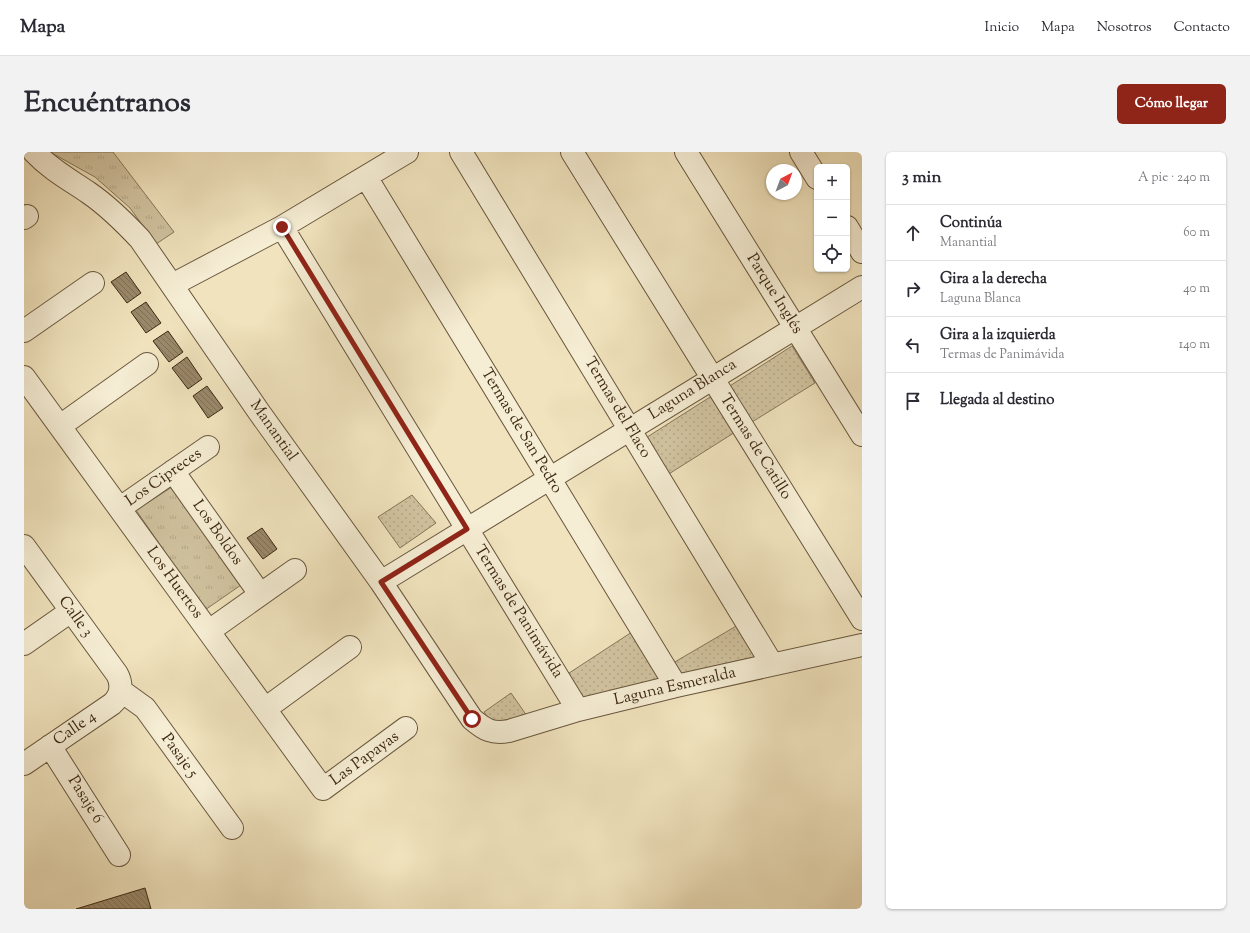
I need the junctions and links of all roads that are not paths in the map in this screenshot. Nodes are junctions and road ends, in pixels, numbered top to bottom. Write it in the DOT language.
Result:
graph roads {
  1 [pos="34,152"];
  2 [pos="407,152"];
  3 [pos="461,152"];
  4 [pos="572,152"];
  5 [pos="686,152"];
  6 [pos="801,152"];
  7 [pos="814,173"];
  8 [pos="366,177"];
  9 [pos="282,227"];
  10 [pos="850,232"];
  11 [pos="862,252"];
  12 [pos="93,283"];
  13 [pos="172,285"];
  14 [pos="862,287"];
  15 [pos="795,328"];
  16 [pos="24,331"];
  17 [pos="147,364"];
  18 [pos="24,377"];
  19 [pos="713,378"];
  20 [pos="60,426"];
  21 [pos="630,429"];
  22 [pos="862,435"];
  23 [pos="208,447"];
  24 [pos="173,471"];
  25 [pos="550,479"];
  26 [pos="120,508"];
  27 [pos="467,529"];
  28 [pos="24,546"];
  29 [pos="295,570"];
  30 [pos="381,582"];
  31 [pos="260,594"];
  32 [pos="71,611"];
  33 [pos="862,619"];
  34 [pos="209,631"];
  35 [pos="24,644"];
  36 [pos="862,645"];
  37 [pos="350,647"];
  38 [pos="772,664"];
  39 [pos="676,686"];
  40 [pos="120,690"];
  41 [pos="265,709"];
  42 [pos="578,710"];
  43 [pos="406,728"];
  44 [pos="489,731"];
  45 [pos="50,746"];
  46 [pos="24,764"];
  47 [pos="323,789"];
  48 [pos="232,828"];
  49 [pos="119,855"];
  1 -- 13 [label="street, Manantial"];
  2 -- 8 [label="street"];
  3 -- 21 [label="street, Termas del Flaco"];
  4 -- 19 [label="street, Termas de Catillo"];
  5 -- 15 [label="street, Parque Inglés"];
  6 -- 7 [label="street"];
  8 -- 9 [label="street"];
  8 -- 25 [label="street, Termas de San Pedro"];
  9 -- 13 [label="street"];
  9 -- 27 [label="street, Termas de Panimávida"];
  10 -- 11 [label="street"];
  12 -- 16 [label="street"];
  13 -- 30 [label="street, Manantial"];
  14 -- 15 [label="street, Laguna Blanca"];
  15 -- 19 [label="street, Laguna Blanca"];
  15 -- 22 [label="street, Parque Inglés"];
  17 -- 20 [label="street"];
  18 -- 20 [label="street, Los Huertos"];
  19 -- 21 [label="street, Laguna Blanca"];
  19 -- 33 [label="street, Termas de Catillo"];
  20 -- 26 [label="street, Los Huertos"];
  21 -- 25 [label="street, Laguna Blanca"];
  21 -- 38 [label="street, Termas del Flaco"];
  23 -- 24 [label="street, Los Cipreces"];
  24 -- 26 [label="street, Los Cipreces"];
  24 -- 31 [label="street, Los Boldos"];
  25 -- 27 [label="street, Laguna Blanca"];
  25 -- 39 [label="street, Termas de San Pedro"];
  26 -- 34 [label="street, Los Huertos"];
  27 -- 30 [label="street, Laguna Blanca"];
  27 -- 42 [label="street, Termas de Panimávida"];
  28 -- 32 [label="street, Calle 3"];
  29 -- 31 [label="street"];
  30 -- 44 [label="street, Manantial"];
  31 -- 34 [label="street"];
  32 -- 35 [label="street"];
  32 -- 40 [label="street, Calle 3"];
  34 -- 41 [label="street, Los Huertos"];
  36 -- 38 [label="street, Laguna Esmeralda"];
  37 -- 41 [label="street"];
  38 -- 39 [label="street, Laguna Esmeralda"];
  39 -- 42 [label="street, Laguna Esmeralda"];
  40 -- 45 [label="street, Calle 4"];
  40 -- 48 [label="street, Pasaje 5"];
  41 -- 47 [label="street, Los Huertos"];
  42 -- 44 [label="street, Laguna Esmeralda"];
  43 -- 47 [label="street, Las Papayas"];
  45 -- 46 [label="street, Calle 4"];
  45 -- 49 [label="street, Pasaje 6"];
}
